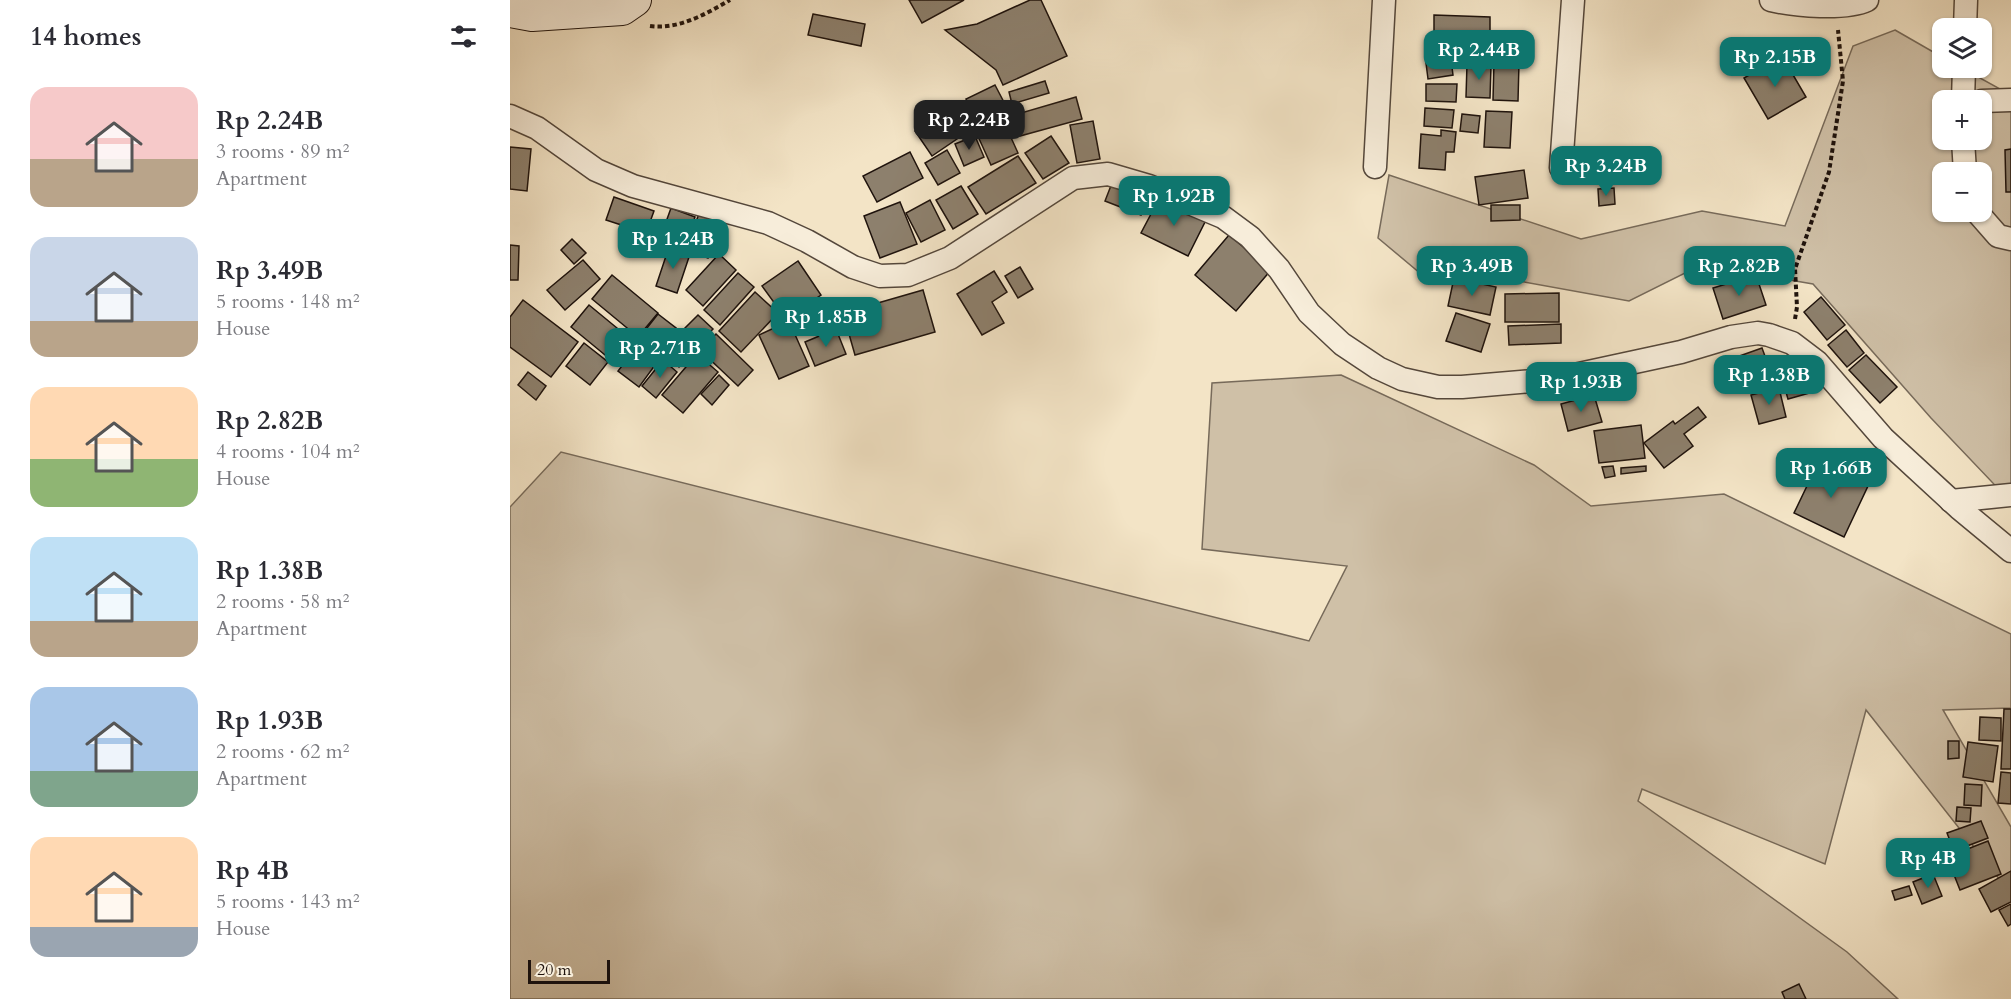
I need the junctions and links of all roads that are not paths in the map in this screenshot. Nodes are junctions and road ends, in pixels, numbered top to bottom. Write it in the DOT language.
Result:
graph roads {
  1 [pos="1384,0"];
  2 [pos="1573,0"];
  3 [pos="1771,0"];
  4 [pos="1867,0"];
  5 [pos="1966,0"];
  6 [pos="1838,3"];
  7 [pos="629,4"];
  8 [pos="510,11"];
  9 [pos="1965,18"];
  10 [pos="2011,100"];
  11 [pos="1992,101"];
  12 [pos="510,116"];
  13 [pos="1375,167"];
  14 [pos="1561,168"];
  15 [pos="1986,222"];
  16 [pos="2011,239"];
  17 [pos="2011,495"];
  18 [pos="1951,501"];
  19 [pos="2011,550"];
  1 -- 13 [label="street"];
  2 -- 14 [label="street"];
  3 -- 6 [label="street"];
  4 -- 6 [label="street"];
  5 -- 9 [label="street"];
  7 -- 8 [label="main road"];
  10 -- 11 [label="street"];
  12 -- 18 [label="street"];
  15 -- 16 [label="street"];
  17 -- 18 [label="street"];
  18 -- 19 [label="street"];
}
